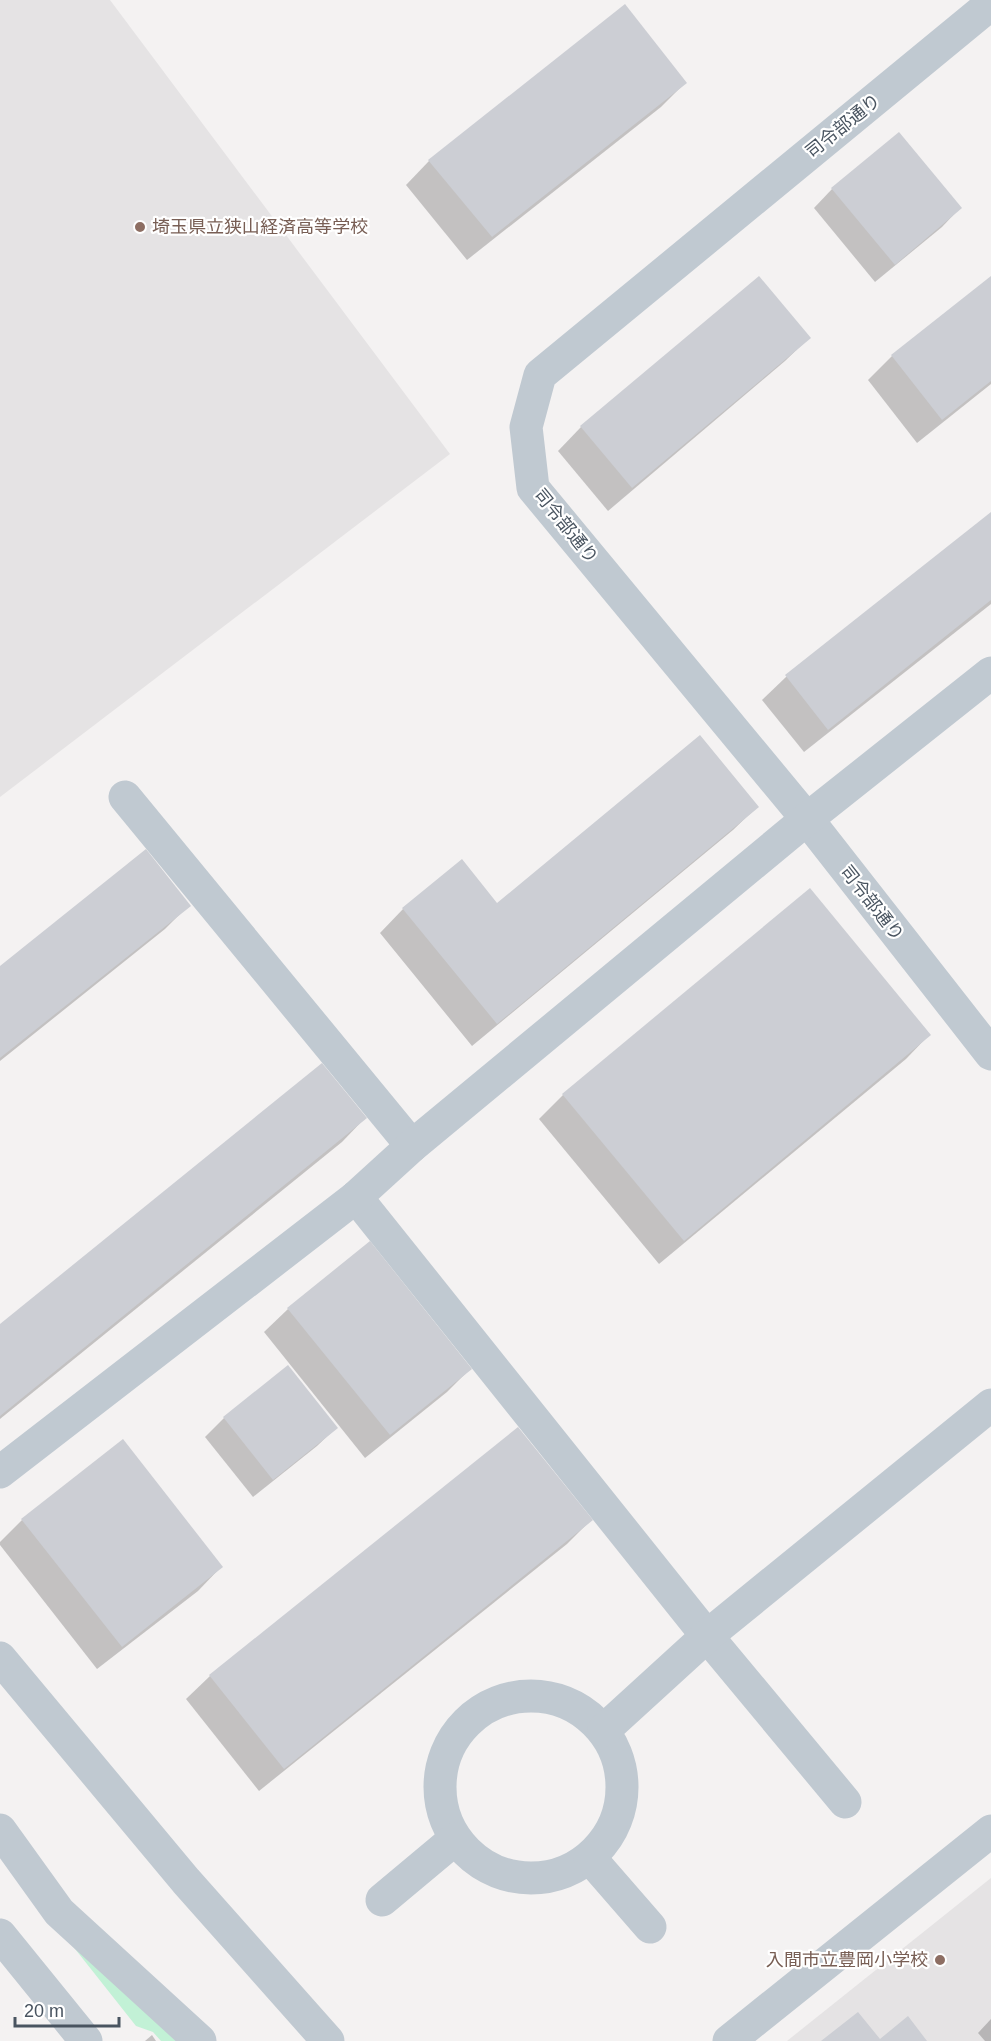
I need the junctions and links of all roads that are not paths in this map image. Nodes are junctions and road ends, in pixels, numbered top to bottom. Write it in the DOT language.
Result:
graph roads {
  1 [pos="991,4"];
  2 [pos="991,673"];
  3 [pos="125,797"];
  4 [pos="807,819"];
  5 [pos="991,1054"];
  6 [pos="412,1146"];
  7 [pos="356,1197"];
  8 [pos="991,1405"];
  9 [pos="0,1472"];
  10 [pos="707,1636"];
  11 [pos="0,1658"];
  12 [pos="604,1730"];
  13 [pos="845,1802"];
  14 [pos="0,1830"];
  15 [pos="991,1832"];
  16 [pos="455,1839"];
  17 [pos="590,1858"];
  18 [pos="382,1900"];
  19 [pos="650,1927"];
  20 [pos="0,1935"];
  21 [pos="322,2039"];
  22 [pos="86,2041"];
  23 [pos="200,2041"];
  24 [pos="729,2041"];
  1 -- 4 [label="street, 司令部通り"];
  2 -- 4 [label="street"];
  3 -- 6 [label="street"];
  4 -- 5 [label="street, 司令部通り"];
  4 -- 6 [label="street"];
  6 -- 7 [label="street"];
  7 -- 9 [label="street"];
  7 -- 10 [label="street"];
  8 -- 10 [label="street"];
  10 -- 12 [label="street"];
  10 -- 13 [label="street"];
  11 -- 21 [label="street"];
  12 -- 16 [label="street"];
  12 -- 17 [label="street"];
  14 -- 23 [label="street"];
  15 -- 24 [label="street"];
  16 -- 17 [label="street"];
  16 -- 18 [label="street"];
  17 -- 19 [label="street"];
  20 -- 22 [label="street"];
}
